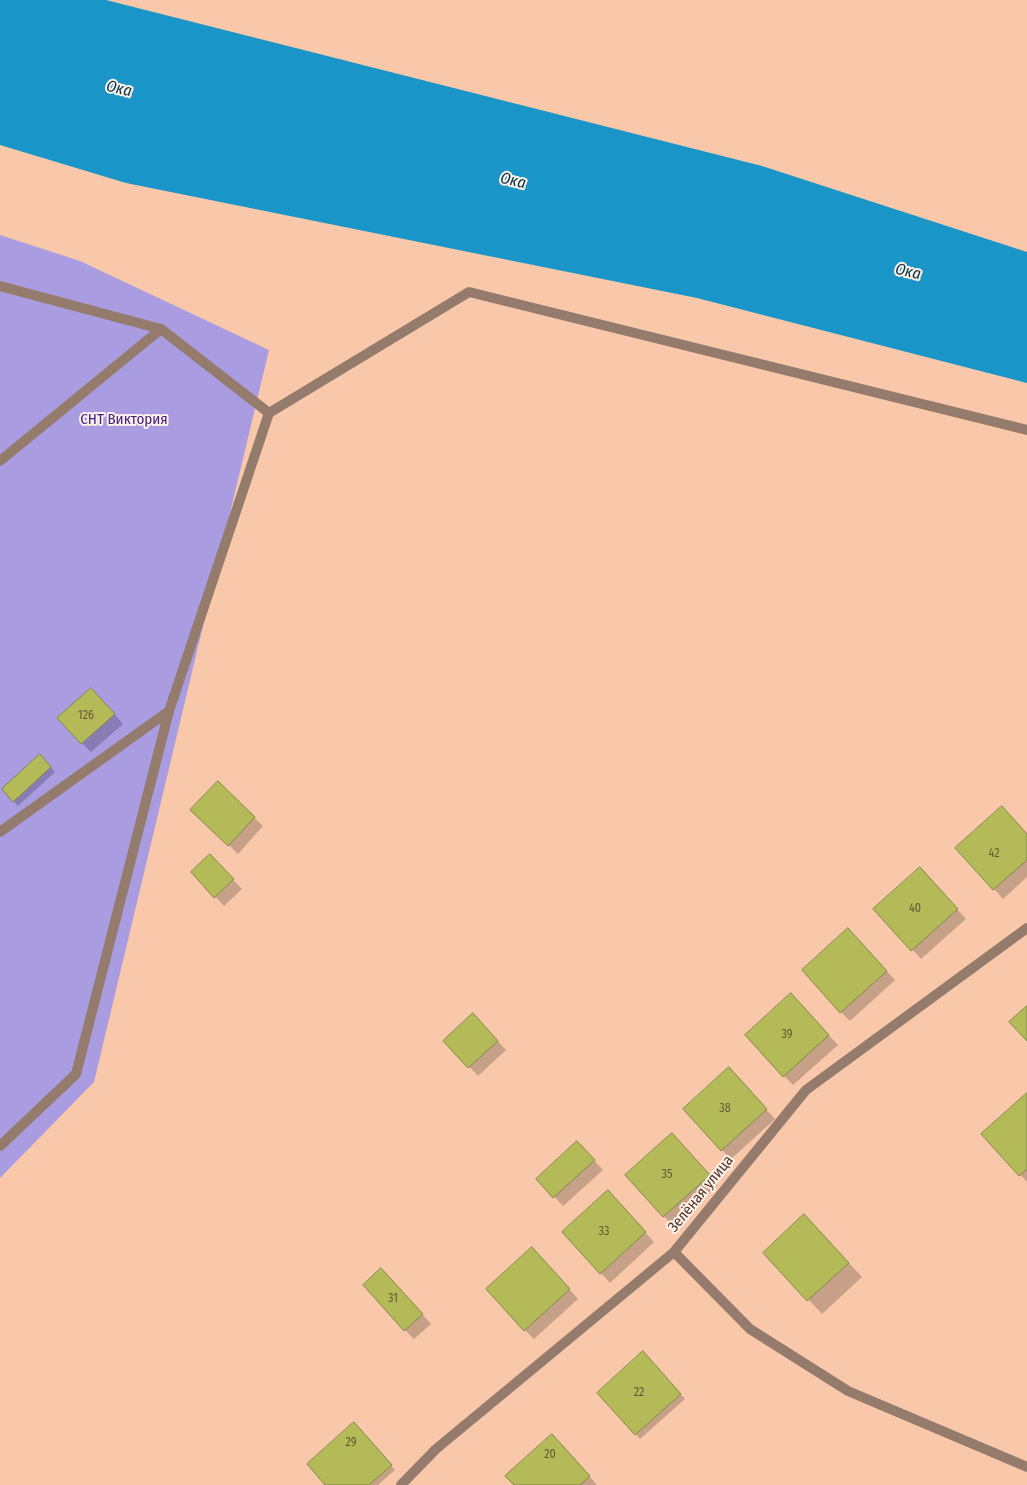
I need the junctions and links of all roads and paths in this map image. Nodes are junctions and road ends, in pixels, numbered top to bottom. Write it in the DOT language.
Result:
graph roads {
  1 [pos="0,286"];
  2 [pos="161,329"];
  3 [pos="269,413"];
  4 [pos="1027,430"];
  5 [pos="0,461"];
  6 [pos="169,711"];
  7 [pos="0,832"];
  8 [pos="1027,928"];
  9 [pos="0,1146"];
  10 [pos="674,1252"];
  11 [pos="1027,1468"];
  12 [pos="401,1485"];
  1 -- 2 [label="street"];
  2 -- 3 [label="street"];
  2 -- 5 [label="street"];
  3 -- 4 [label="street"];
  3 -- 6 [label="street"];
  6 -- 7 [label="street"];
  6 -- 9 [label="street"];
  8 -- 10 [label="street, Зелёная улица"];
  10 -- 11 [label="street"];
  10 -- 12 [label="street, Зелёная улица"];
}
